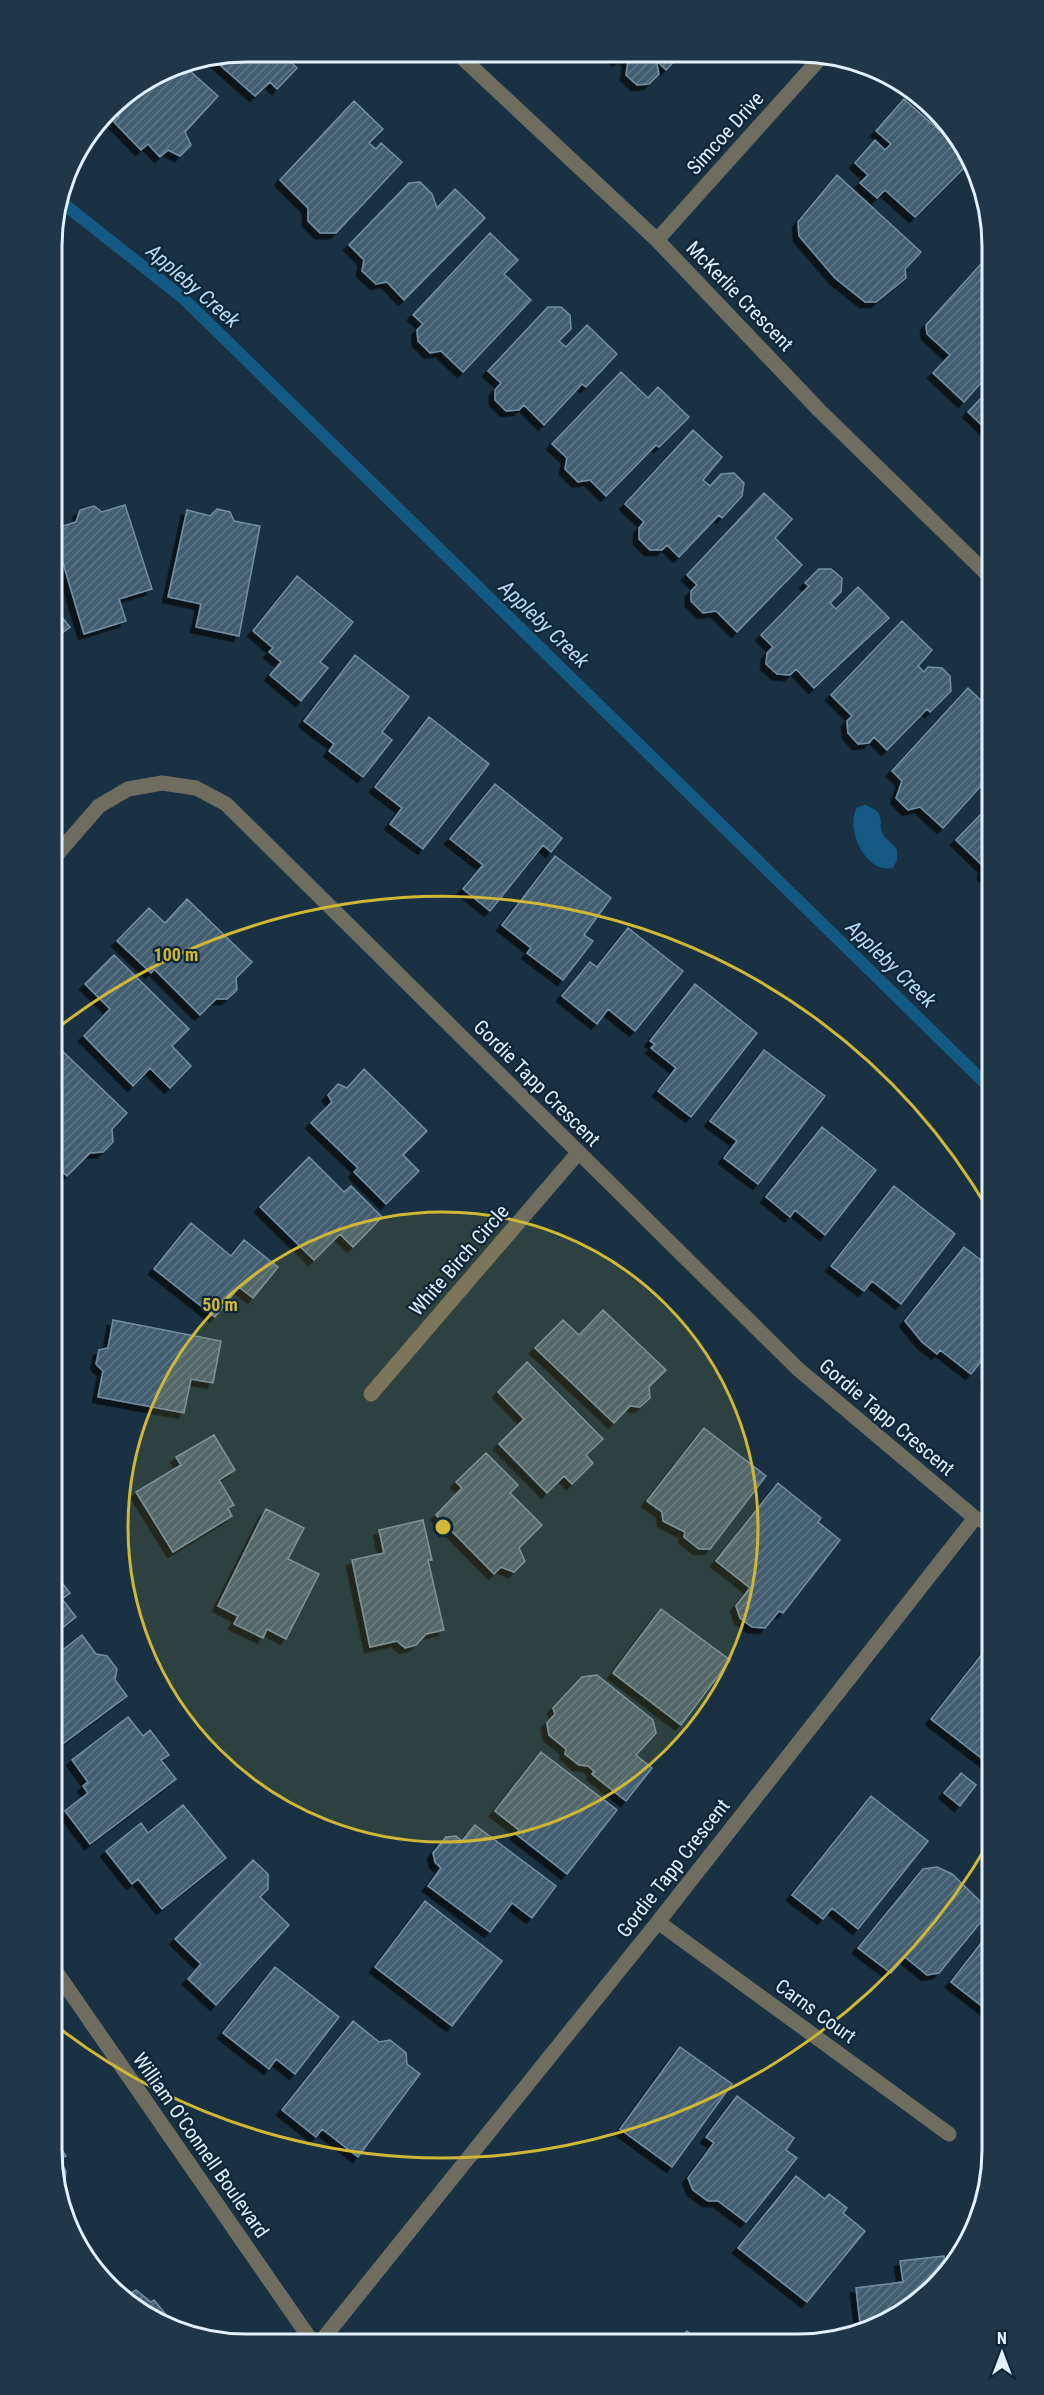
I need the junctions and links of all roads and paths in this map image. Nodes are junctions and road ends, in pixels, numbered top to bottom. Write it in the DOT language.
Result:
graph roads {
  1 [pos="466,62"];
  2 [pos="816,63"];
  3 [pos="657,240"];
  4 [pos="982,569"];
  5 [pos="62,849"];
  6 [pos="578,1154"];
  7 [pos="371,1394"];
  8 [pos="975,1518"];
  9 [pos="982,1521"];
  10 [pos="658,1922"];
  11 [pos="62,1980"];
  12 [pos="949,2134"];
  13 [pos="307,2334"];
  14 [pos="327,2334"];
  1 -- 3 [label="street, McKerlie Crescent"];
  2 -- 3 [label="street, Simcoe Drive"];
  3 -- 4 [label="street, McKerlie Crescent"];
  5 -- 6 [label="street, Gordie Tapp Crescent"];
  6 -- 7 [label="street, White Birch Circle"];
  6 -- 8 [label="street, Gordie Tapp Crescent"];
  8 -- 9 [label="street"];
  8 -- 10 [label="street, Gordie Tapp Crescent"];
  10 -- 12 [label="street, Carns Court"];
  10 -- 14 [label="street, Gordie Tapp Crescent"];
  11 -- 13 [label="street, William O'Connell Boulevard"];
}
